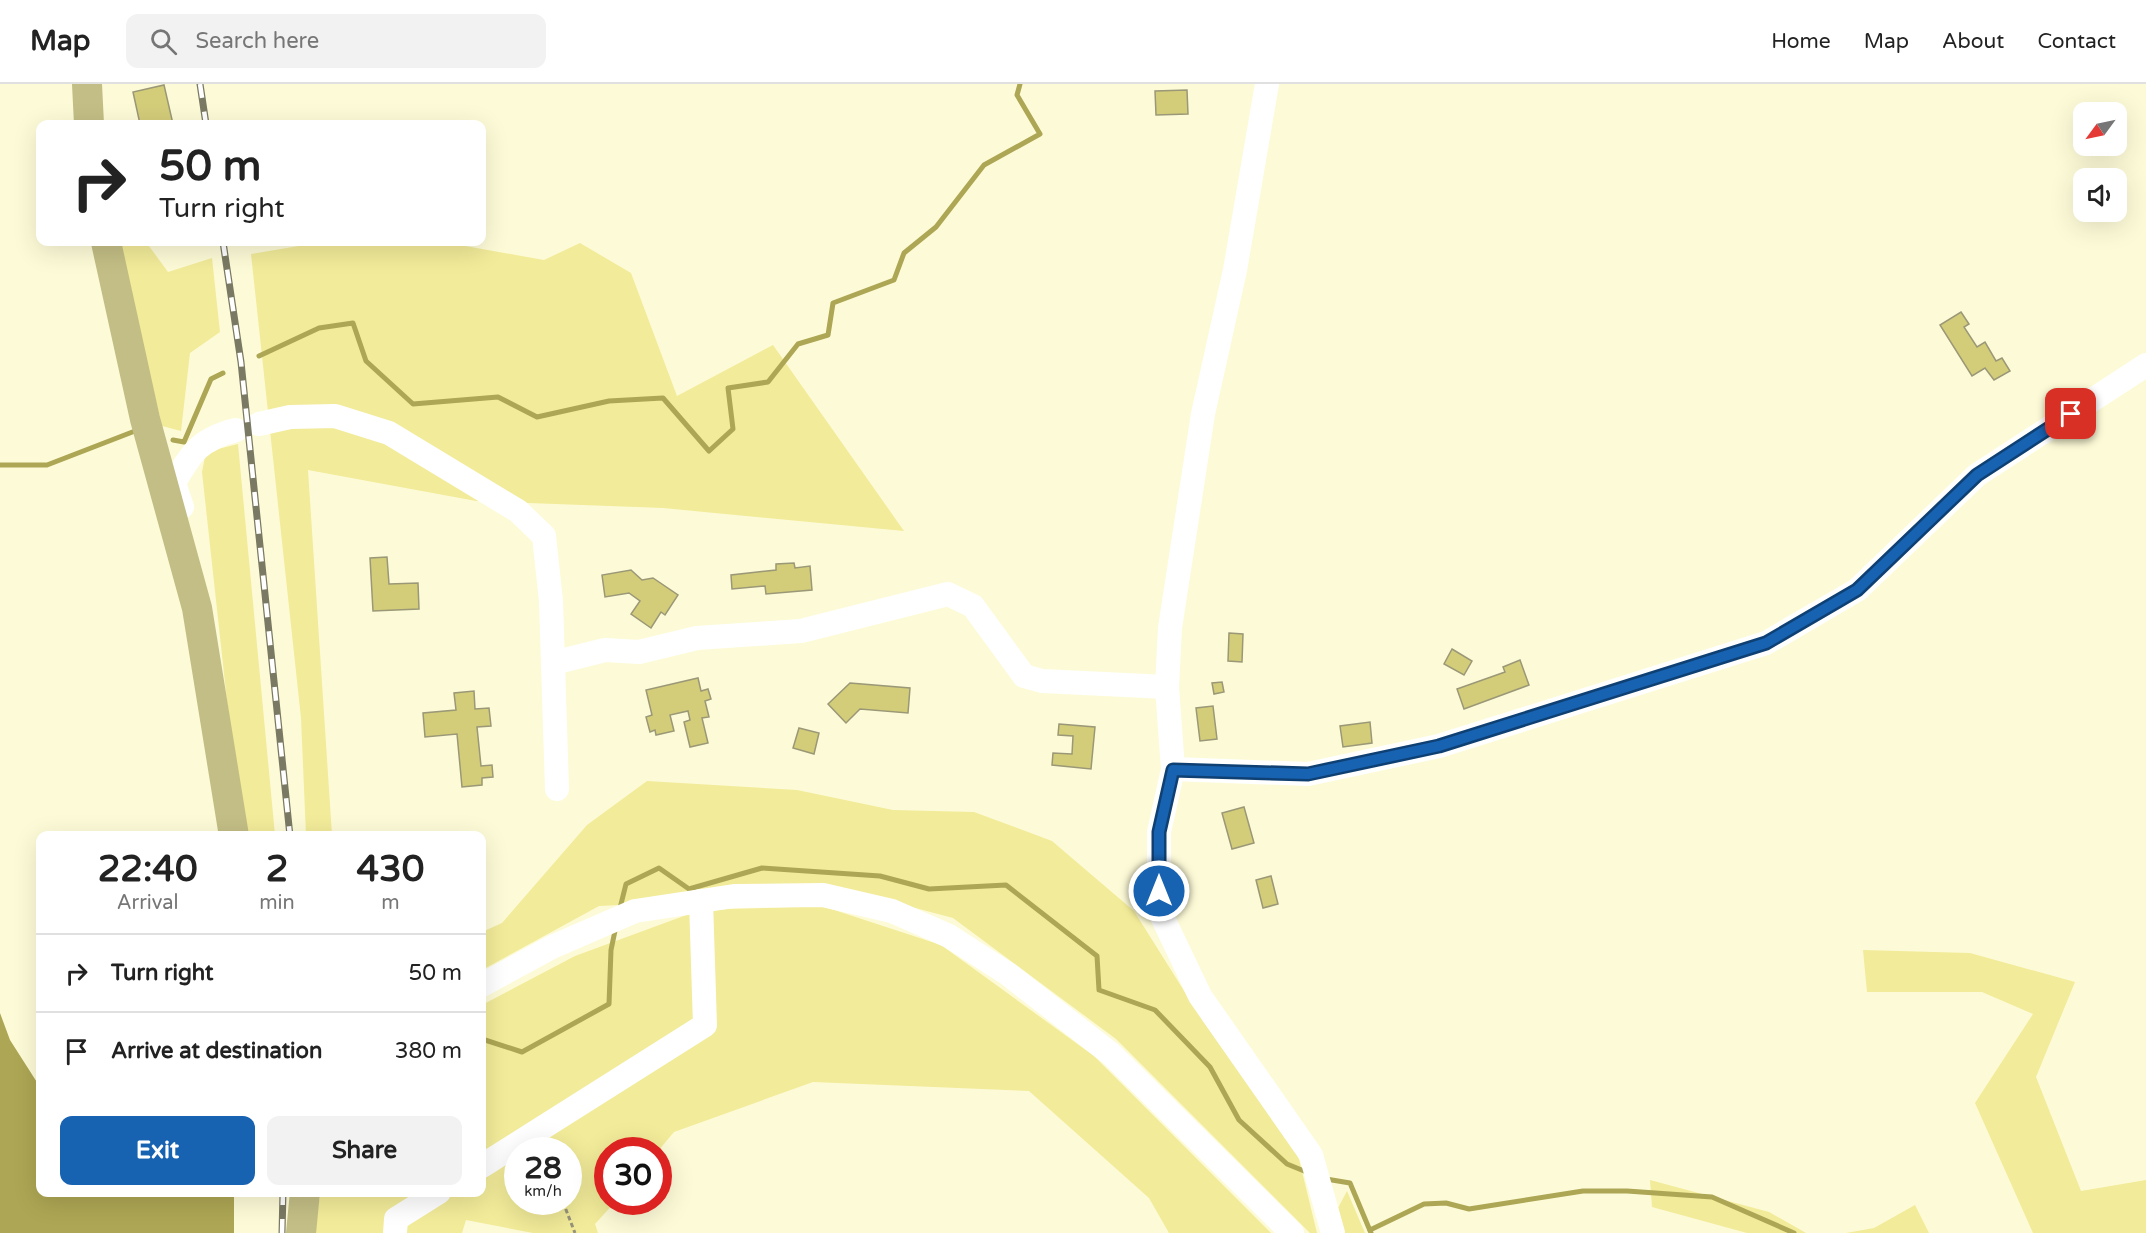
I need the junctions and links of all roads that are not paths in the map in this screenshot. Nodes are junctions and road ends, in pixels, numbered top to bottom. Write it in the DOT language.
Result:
graph roads {
  1 [pos="87,84"];
  2 [pos="1267,84"];
  3 [pos="88,120"];
  4 [pos="107,246"];
  5 [pos="2146,365"];
  6 [pos="183,555"];
  7 [pos="553,663"];
  8 [pos="1167,687"];
  9 [pos="1173,770"];
  10 [pos="557,789"];
  11 [pos="233,831"];
  12 [pos="701,901"];
  13 [pos="486,983"];
  14 [pos="486,1163"];
  15 [pos="305,1197"];
  16 [pos="431,1197"];
  17 [pos="1331,1224"];
  18 [pos="301,1233"];
  19 [pos="394,1233"];
  20 [pos="1292,1233"];
  1 -- 3 [label="main road"];
  2 -- 8 [label="street"];
  4 -- 6 [label="main road"];
  5 -- 9 [label="street"];
  6 -- 7 [label="street"];
  6 -- 11 [label="main road"];
  7 -- 8 [label="street"];
  7 -- 10 [label="street"];
  8 -- 9 [label="street"];
  9 -- 17 [label="street"];
  12 -- 13 [label="street"];
  12 -- 14 [label="street"];
  12 -- 20 [label="street"];
  15 -- 18 [label="main road"];
  16 -- 19 [label="street"];
}
